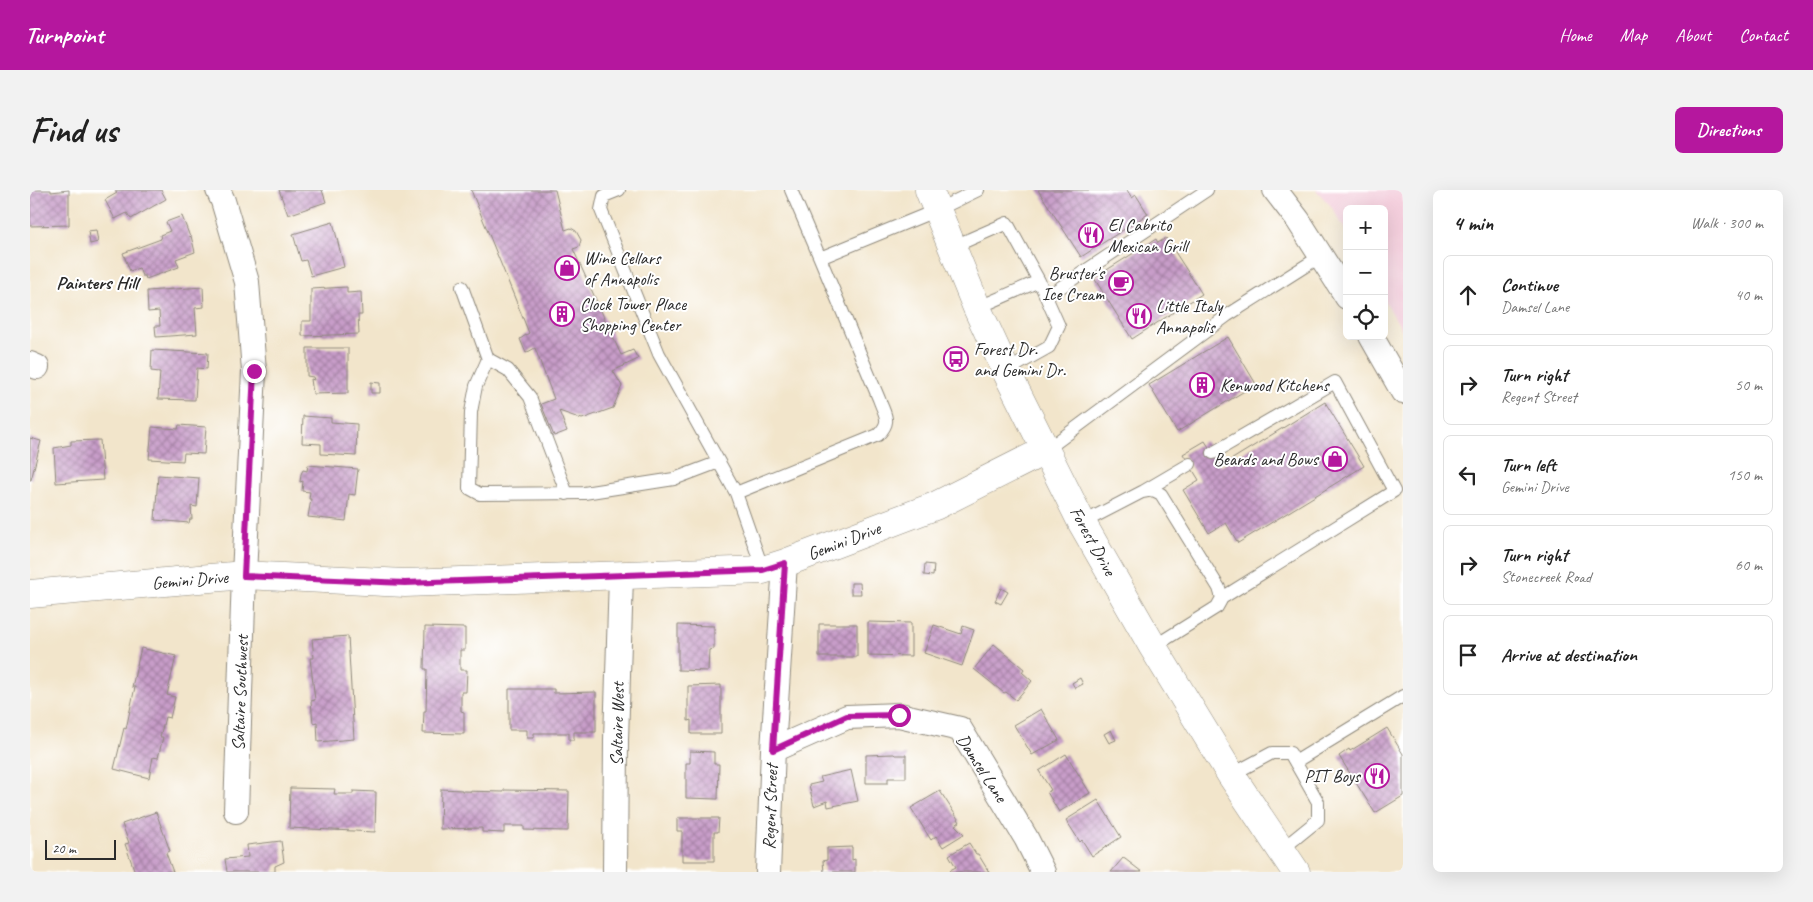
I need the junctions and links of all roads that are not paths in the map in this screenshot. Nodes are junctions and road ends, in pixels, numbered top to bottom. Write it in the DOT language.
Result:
graph roads {
  1 [pos="218,190"];
  2 [pos="619,190"];
  3 [pos="791,190"];
  4 [pos="978,190"];
  5 [pos="1207,190"];
  6 [pos="1275,190"];
  7 [pos="933,200"];
  8 [pos="952,247"];
  9 [pos="1320,256"];
  10 [pos="820,258"];
  11 [pos="1039,281"];
  12 [pos="462,287"];
  13 [pos="1346,295"];
  14 [pos="1046,297"];
  15 [pos="977,308"];
  16 [pos="1373,340"];
  17 [pos="488,360"];
  18 [pos="1006,371"];
  19 [pos="1403,392"];
  20 [pos="1046,450"];
  21 [pos="1213,453"];
  22 [pos="719,462"];
  23 [pos="1190,464"];
  24 [pos="1399,489"];
  25 [pos="1142,492"];
  26 [pos="736,493"];
  27 [pos="567,494"];
  28 [pos="1082,523"];
  29 [pos="774,567"];
  30 [pos="244,576"];
  31 [pos="621,576"];
  32 [pos="30,594"];
  33 [pos="1222,598"];
  34 [pos="1153,647"];
  35 [pos="1403,696"];
  36 [pos="773,750"];
  37 [pos="1295,762"];
  38 [pos="1231,775"];
  39 [pos="236,811"];
  40 [pos="1281,850"];
  41 [pos="614,872"];
  42 [pos="768,872"];
  43 [pos="1043,872"];
  44 [pos="1296,872"];
  1 -- 30 [label="street, Saltaire Southwest"];
  2 -- 22 [label="lane"];
  3 -- 10 [label="lane"];
  4 -- 7 [label="lane"];
  5 -- 14 [label="lane"];
  6 -- 9 [label="street"];
  7 -- 8 [label="street, Forest Drive"];
  7 -- 10 [label="lane"];
  8 -- 11 [label="lane"];
  8 -- 15 [label="street, Forest Drive"];
  9 -- 13 [label="street"];
  9 -- 20 [label="lane"];
  10 -- 26 [label="lane"];
  11 -- 14 [label="lane"];
  11 -- 15 [label="lane"];
  12 -- 17 [label="lane"];
  14 -- 18 [label="lane"];
  15 -- 18 [label="street, Forest Drive"];
  16 -- 19 [label="street"];
  17 -- 27 [label="lane"];
  17 -- 27 [label="lane"];
  18 -- 20 [label="street, Forest Drive"];
  20 -- 28 [label="street, Forest Drive"];
  20 -- 29 [label="street, Gemini Drive"];
  21 -- 24 [label="lane"];
  22 -- 26 [label="lane"];
  22 -- 27 [label="lane"];
  23 -- 25 [label="lane"];
  24 -- 33 [label="lane"];
  25 -- 28 [label="lane"];
  25 -- 33 [label="lane"];
  26 -- 29 [label="lane"];
  28 -- 34 [label="street, Forest Drive"];
  29 -- 31 [label="street, Gemini Drive"];
  29 -- 36 [label="street, Regent Street"];
  30 -- 31 [label="street, Gemini Drive"];
  30 -- 32 [label="street, Gemini Drive"];
  30 -- 39 [label="street, Saltaire Southwest"];
  31 -- 41 [label="street, Saltaire West"];
  33 -- 34 [label="lane"];
  34 -- 38 [label="street, Forest Drive"];
  35 -- 37 [label="lane"];
  36 -- 42 [label="street, Regent Street"];
  36 -- 43 [label="street, Damsel Lane"];
  37 -- 38 [label="lane"];
  37 -- 40 [label="lane"];
  38 -- 40 [label="street, Forest Drive"];
  40 -- 44 [label="street, Forest Drive"];
}
